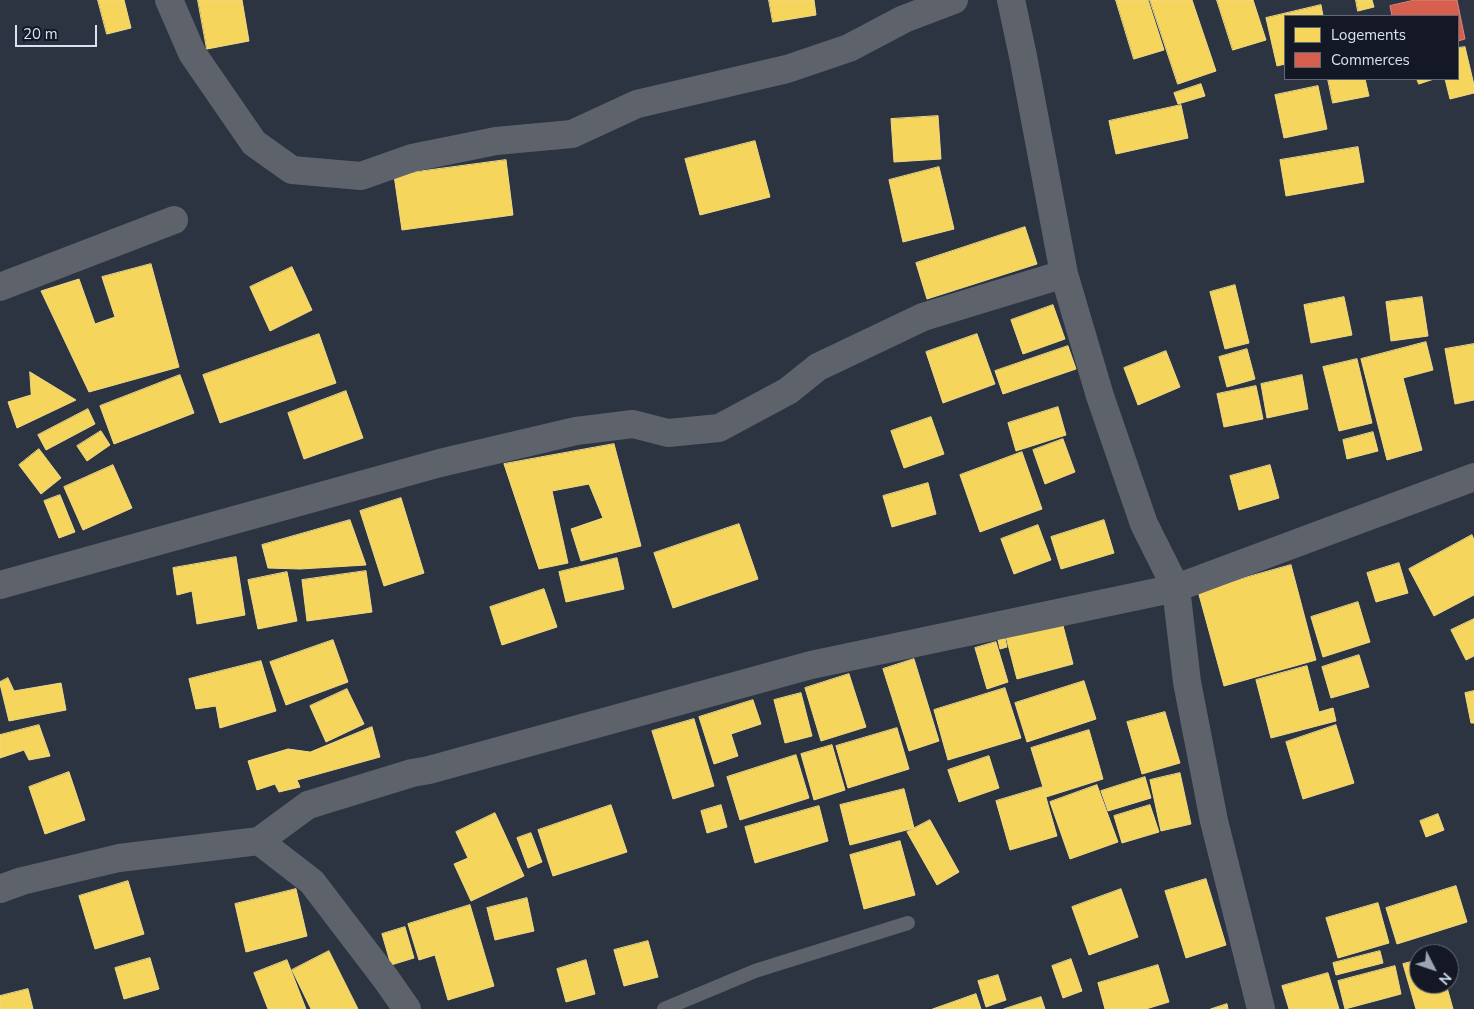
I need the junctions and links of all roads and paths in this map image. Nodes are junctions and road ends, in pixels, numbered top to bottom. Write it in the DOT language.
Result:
graph roads {
  1 [pos="169,0"];
  2 [pos="954,0"];
  3 [pos="1011,0"];
  4 [pos="174,220"];
  5 [pos="1064,274"];
  6 [pos="0,287"];
  7 [pos="1474,477"];
  8 [pos="0,585"];
  9 [pos="1176,588"];
  10 [pos="259,841"];
  11 [pos="0,889"];
  12 [pos="908,923"];
  13 [pos="407,1009"];
  14 [pos="664,1009"];
  15 [pos="1261,1009"];
  1 -- 2 [label="street"];
  3 -- 5 [label="street"];
  4 -- 6 [label="street"];
  5 -- 8 [label="street"];
  5 -- 9 [label="street"];
  7 -- 9 [label="street"];
  9 -- 10 [label="street"];
  9 -- 15 [label="street"];
  10 -- 11 [label="street"];
  10 -- 13 [label="street"];
  12 -- 14 [label="lane"];
}
